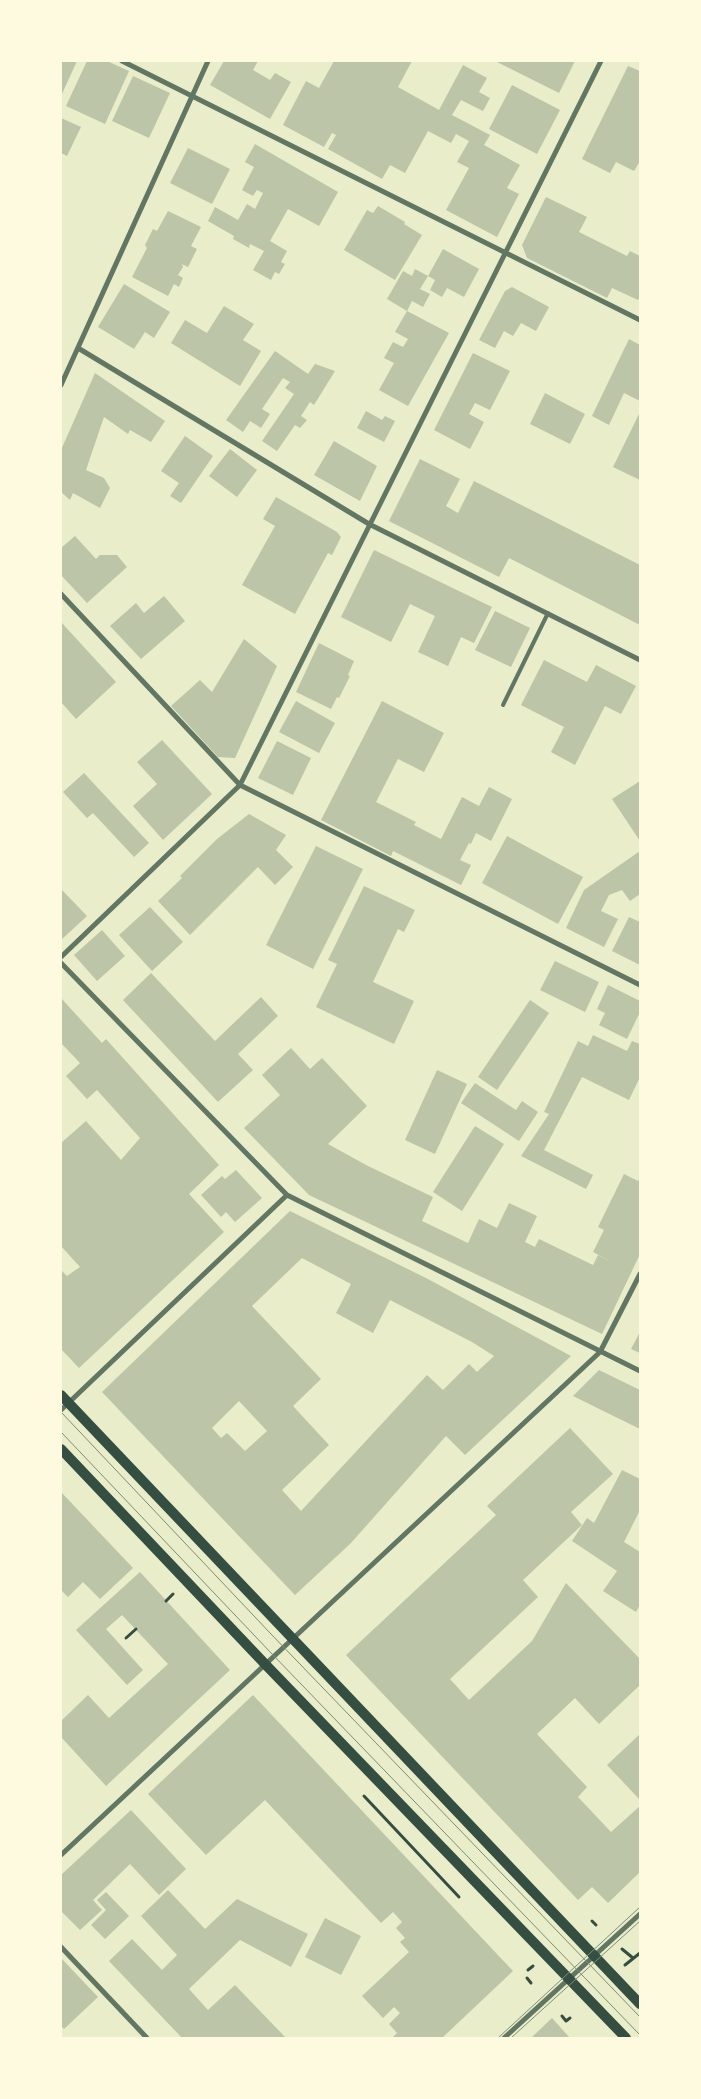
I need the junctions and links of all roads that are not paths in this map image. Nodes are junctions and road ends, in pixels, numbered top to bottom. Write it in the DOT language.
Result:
graph roads {
  1 [pos="122,61"];
  2 [pos="208,61"];
  3 [pos="601,61"];
  4 [pos="193,96"];
  5 [pos="505,253"];
  6 [pos="640,320"];
  7 [pos="78,348"];
  8 [pos="61,385"];
  9 [pos="369,524"];
  10 [pos="61,594"];
  11 [pos="548,613"];
  12 [pos="640,660"];
  13 [pos="503,705"];
  14 [pos="240,785"];
  15 [pos="61,957"];
  16 [pos="61,964"];
  17 [pos="640,985"];
  18 [pos="287,1196"];
  19 [pos="640,1274"];
  20 [pos="600,1352"];
  21 [pos="640,1372"];
  22 [pos="61,1395"];
  23 [pos="65,1406"];
  24 [pos="61,1449"];
  25 [pos="292,1638"];
  26 [pos="265,1664"];
  27 [pos="61,1854"];
  28 [pos="640,1914"];
  29 [pos="61,1947"];
  30 [pos="594,1956"];
  31 [pos="569,1978"];
  32 [pos="640,2004"];
  33 [pos="147,2038"];
  34 [pos="504,2038"];
  35 [pos="626,2038"];
  1 -- 4 [label="street"];
  2 -- 4 [label="street"];
  3 -- 5 [label="street"];
  4 -- 5 [label="street"];
  4 -- 7 [label="street"];
  5 -- 6 [label="street"];
  5 -- 9 [label="street"];
  7 -- 8 [label="street"];
  7 -- 9 [label="street"];
  9 -- 11 [label="street"];
  9 -- 14 [label="street"];
  10 -- 14 [label="street"];
  11 -- 12 [label="street"];
  11 -- 13 [label="lane"];
  14 -- 15 [label="street"];
  14 -- 17 [label="street"];
  16 -- 18 [label="street"];
  18 -- 20 [label="street"];
  18 -- 23 [label="street"];
  19 -- 20 [label="street"];
  20 -- 21 [label="street"];
  20 -- 25 [label="street"];
  22 -- 23 [label="main road"];
  23 -- 25 [label="main road"];
  24 -- 26 [label="main road"];
  25 -- 26 [label="street"];
  25 -- 30 [label="main road"];
  26 -- 27 [label="street"];
  26 -- 31 [label="main road"];
  28 -- 30 [label="street"];
  29 -- 33 [label="street"];
  30 -- 31 [label="street"];
  30 -- 32 [label="main road"];
  31 -- 34 [label="street"];
  31 -- 35 [label="main road"];
}
